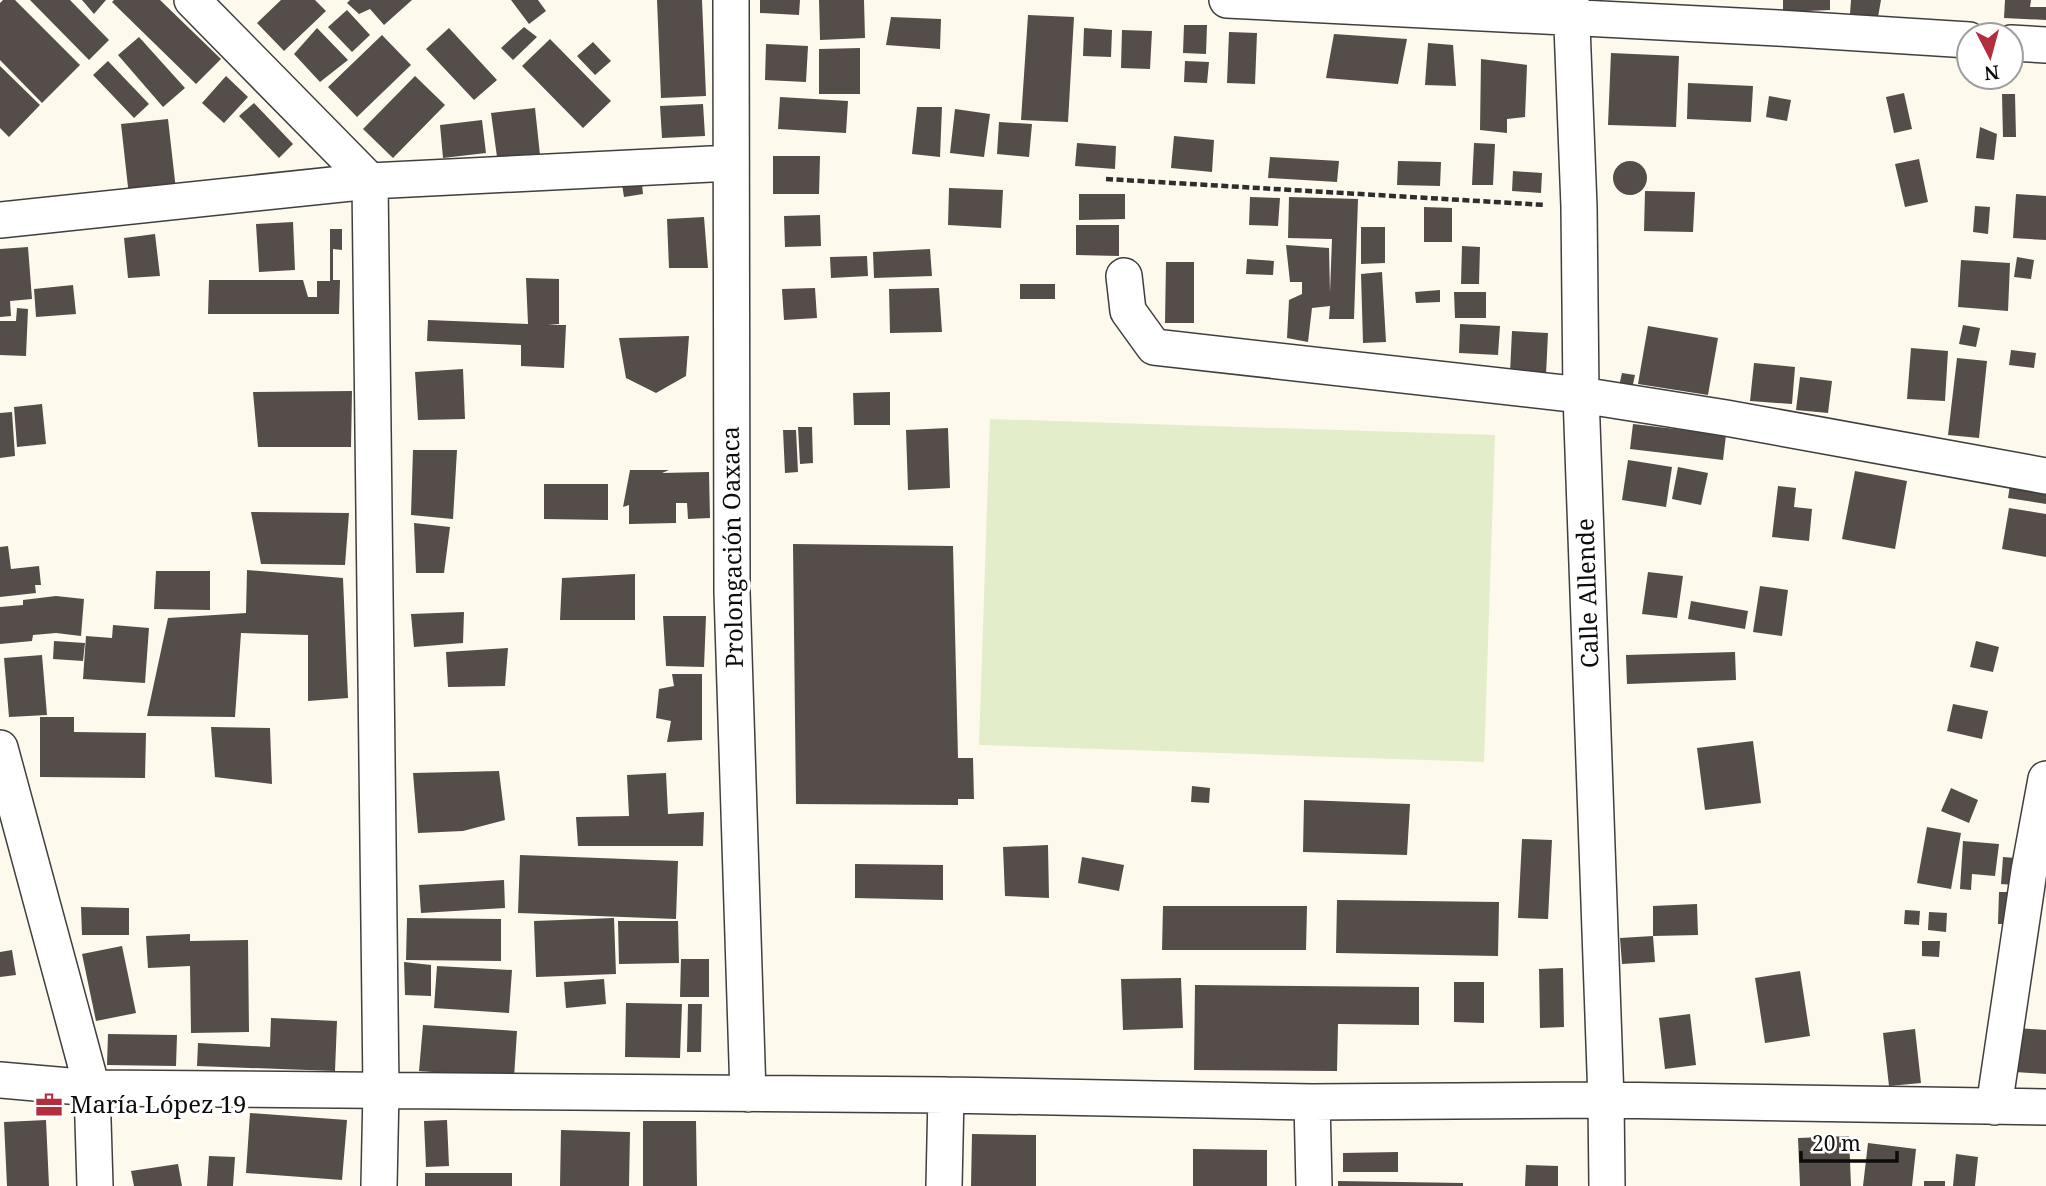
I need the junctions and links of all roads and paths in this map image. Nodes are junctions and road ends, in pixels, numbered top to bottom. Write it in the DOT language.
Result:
graph roads {
  1 [pos="192,0"];
  2 [pos="731,0"];
  3 [pos="1227,0"];
  4 [pos="1571,9"];
  5 [pos="1777,14"];
  6 [pos="1955,38"];
  7 [pos="2025,44"];
  8 [pos="2046,46"];
  9 [pos="731,163"];
  10 [pos="1107,179"];
  11 [pos="370,181"];
  12 [pos="1579,206"];
  13 [pos="0,220"];
  14 [pos="1124,276"];
  15 [pos="1581,395"];
  16 [pos="2046,476"];
  17 [pos="0,748"];
  18 [pos="2046,779"];
  19 [pos="0,1080"];
  20 [pos="92,1088"];
  21 [pos="381,1090"];
  22 [pos="748,1094"];
  23 [pos="946,1095"];
  24 [pos="1606,1100"];
  25 [pos="1312,1102"];
  26 [pos="1994,1107"];
  27 [pos="2046,1107"];
  28 [pos="95,1186"];
  29 [pos="379,1186"];
  30 [pos="944,1186"];
  31 [pos="1314,1186"];
  32 [pos="1607,1186"];
  1 -- 11 [label="street"];
  2 -- 9 [label="street, Prolongación Oaxaca"];
  3 -- 4 [label="street"];
  4 -- 5 [label="street"];
  4 -- 12 [label="street, Calle Allende"];
  5 -- 6 [label="street"];
  7 -- 8 [label="street"];
  9 -- 11 [label="street"];
  9 -- 22 [label="street, Prolongación Oaxaca"];
  10 -- 12 [label="path"];
  11 -- 13 [label="street"];
  11 -- 21 [label="street"];
  12 -- 15 [label="street, Calle Allende"];
  14 -- 15 [label="street"];
  15 -- 16 [label="street"];
  15 -- 24 [label="street, Calle Allende"];
  17 -- 20 [label="street"];
  18 -- 26 [label="street"];
  19 -- 20 [label="street"];
  20 -- 21 [label="street"];
  20 -- 28 [label="street"];
  21 -- 22 [label="street"];
  21 -- 29 [label="street"];
  22 -- 23 [label="street"];
  23 -- 25 [label="street"];
  23 -- 30 [label="street"];
  24 -- 25 [label="street"];
  24 -- 26 [label="street"];
  24 -- 32 [label="street, Calle Allende"];
  25 -- 31 [label="street"];
  26 -- 27 [label="street"];
}
